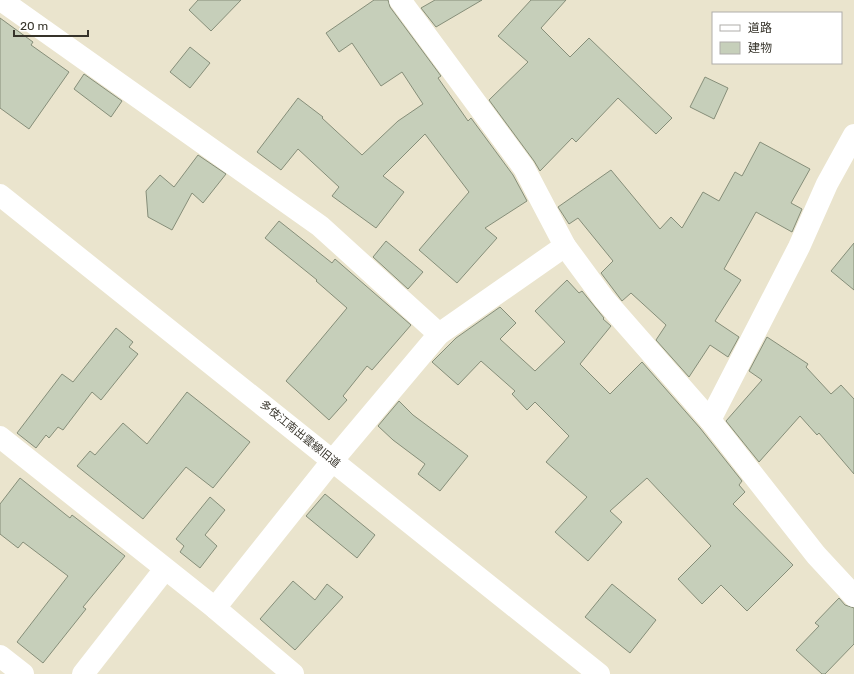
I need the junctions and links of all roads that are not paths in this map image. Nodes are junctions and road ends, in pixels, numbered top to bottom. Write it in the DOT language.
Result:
graph roads {
  1 [pos="1,0"];
  2 [pos="400,0"];
  3 [pos="854,135"];
  4 [pos="0,195"];
  5 [pos="564,246"];
  6 [pos="439,334"];
  7 [pos="710,420"];
  8 [pos="0,437"];
  9 [pos="333,460"];
  10 [pos="165,569"];
  11 [pos="854,596"];
  12 [pos="215,608"];
  13 [pos="0,656"];
  14 [pos="23,674"];
  15 [pos="83,674"];
  16 [pos="293,674"];
  17 [pos="599,674"];
  1 -- 6 [label="street"];
  2 -- 5 [label="street"];
  3 -- 7 [label="street"];
  4 -- 9 [label="street, 多伎江南出雲線旧道"];
  5 -- 6 [label="street"];
  5 -- 7 [label="street"];
  6 -- 9 [label="street"];
  7 -- 11 [label="street"];
  8 -- 10 [label="street"];
  9 -- 12 [label="street"];
  9 -- 17 [label="street, 多伎江南出雲線旧道"];
  10 -- 12 [label="street"];
  10 -- 15 [label="street"];
  12 -- 16 [label="street"];
  13 -- 14 [label="street"];
}
